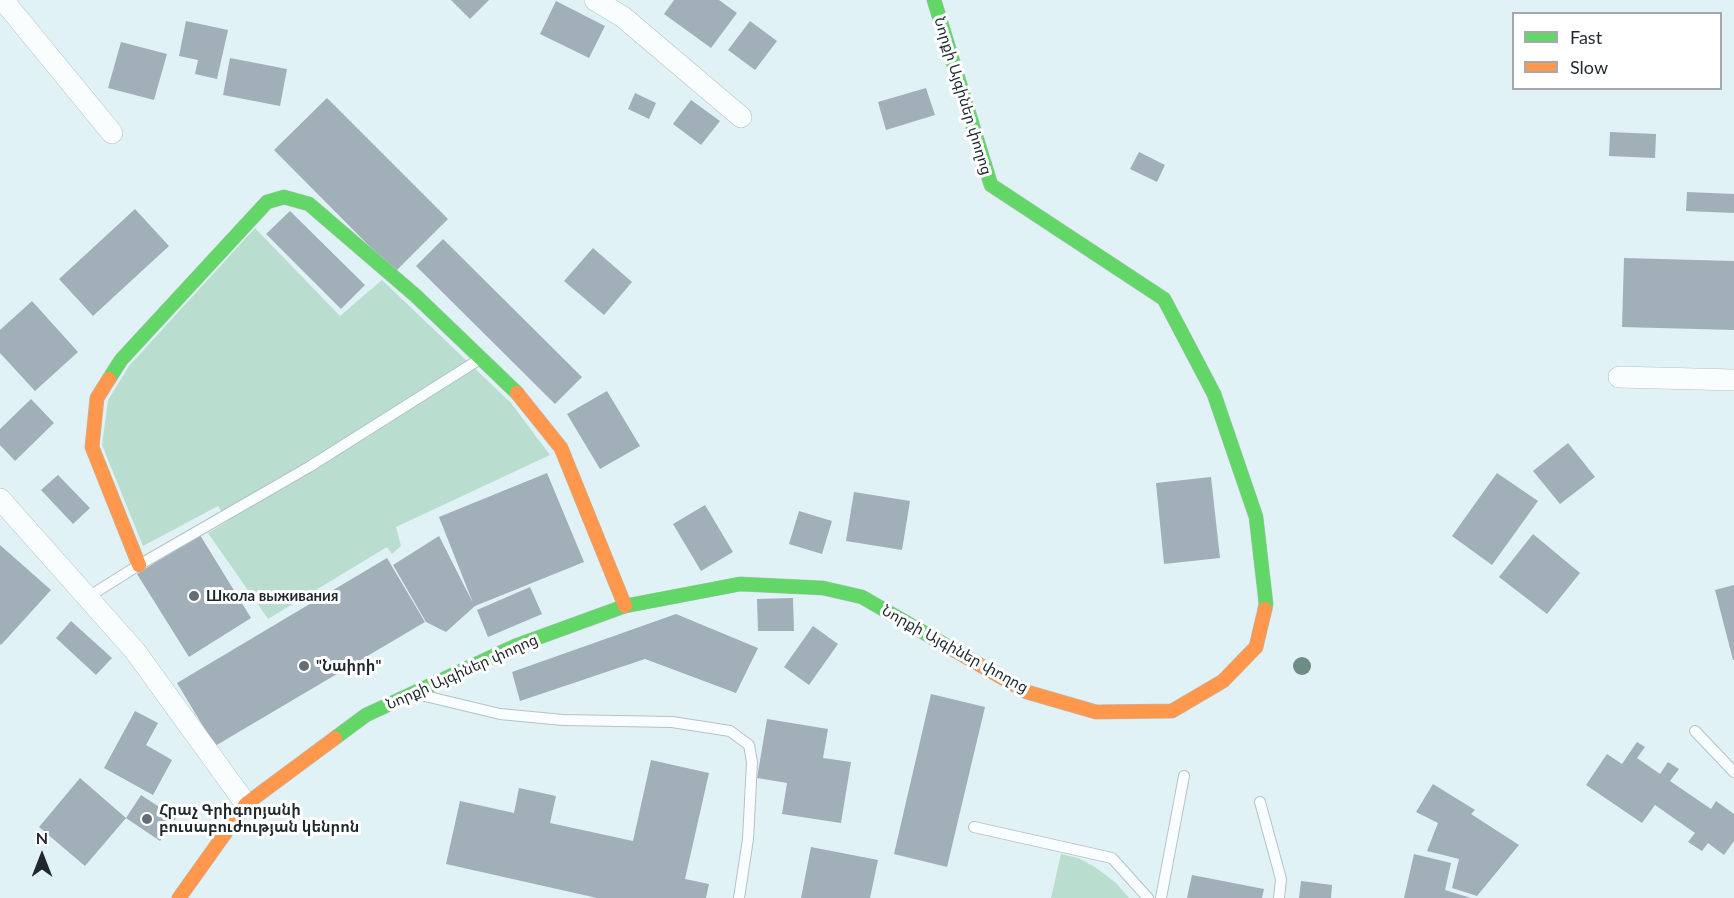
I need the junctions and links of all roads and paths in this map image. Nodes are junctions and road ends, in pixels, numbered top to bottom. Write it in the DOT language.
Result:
graph roads {
  1 [pos="3,0"];
  2 [pos="596,0"];
  3 [pos="933,0"];
  4 [pos="741,117"];
  5 [pos="112,133"];
  6 [pos="481,359"];
  7 [pos="1618,377"];
  8 [pos="1734,380"];
  9 [pos="0,499"];
  10 [pos="139,565"];
  11 [pos="88,597"];
  12 [pos="625,606"];
  13 [pos="413,693"];
  14 [pos="1695,730"];
  15 [pos="1734,772"];
  16 [pos="1184,776"];
  17 [pos="1260,802"];
  18 [pos="246,804"];
  19 [pos="974,827"];
  20 [pos="179,898"];
  21 [pos="739,898"];
  22 [pos="1148,898"];
  23 [pos="1161,898"];
  24 [pos="1279,898"];
  1 -- 5 [label="street"];
  2 -- 4 [label="street"];
  3 -- 12 [label="street, Նորքի Այգիներ փողոց"];
  6 -- 10 [label="lane"];
  6 -- 10 [label="street"];
  6 -- 12 [label="street"];
  7 -- 8 [label="street"];
  9 -- 11 [label="street"];
  10 -- 11 [label="lane"];
  11 -- 18 [label="street"];
  12 -- 13 [label="street, Նորքի Այգիներ փողոց"];
  13 -- 18 [label="street, Նորքի Այգիներ փողոց"];
  13 -- 21 [label="lane"];
  14 -- 15 [label="lane"];
  16 -- 23 [label="lane"];
  17 -- 24 [label="lane"];
  18 -- 20 [label="street, Նորքի Այգիներ փողոց"];
  19 -- 22 [label="lane"];
}
